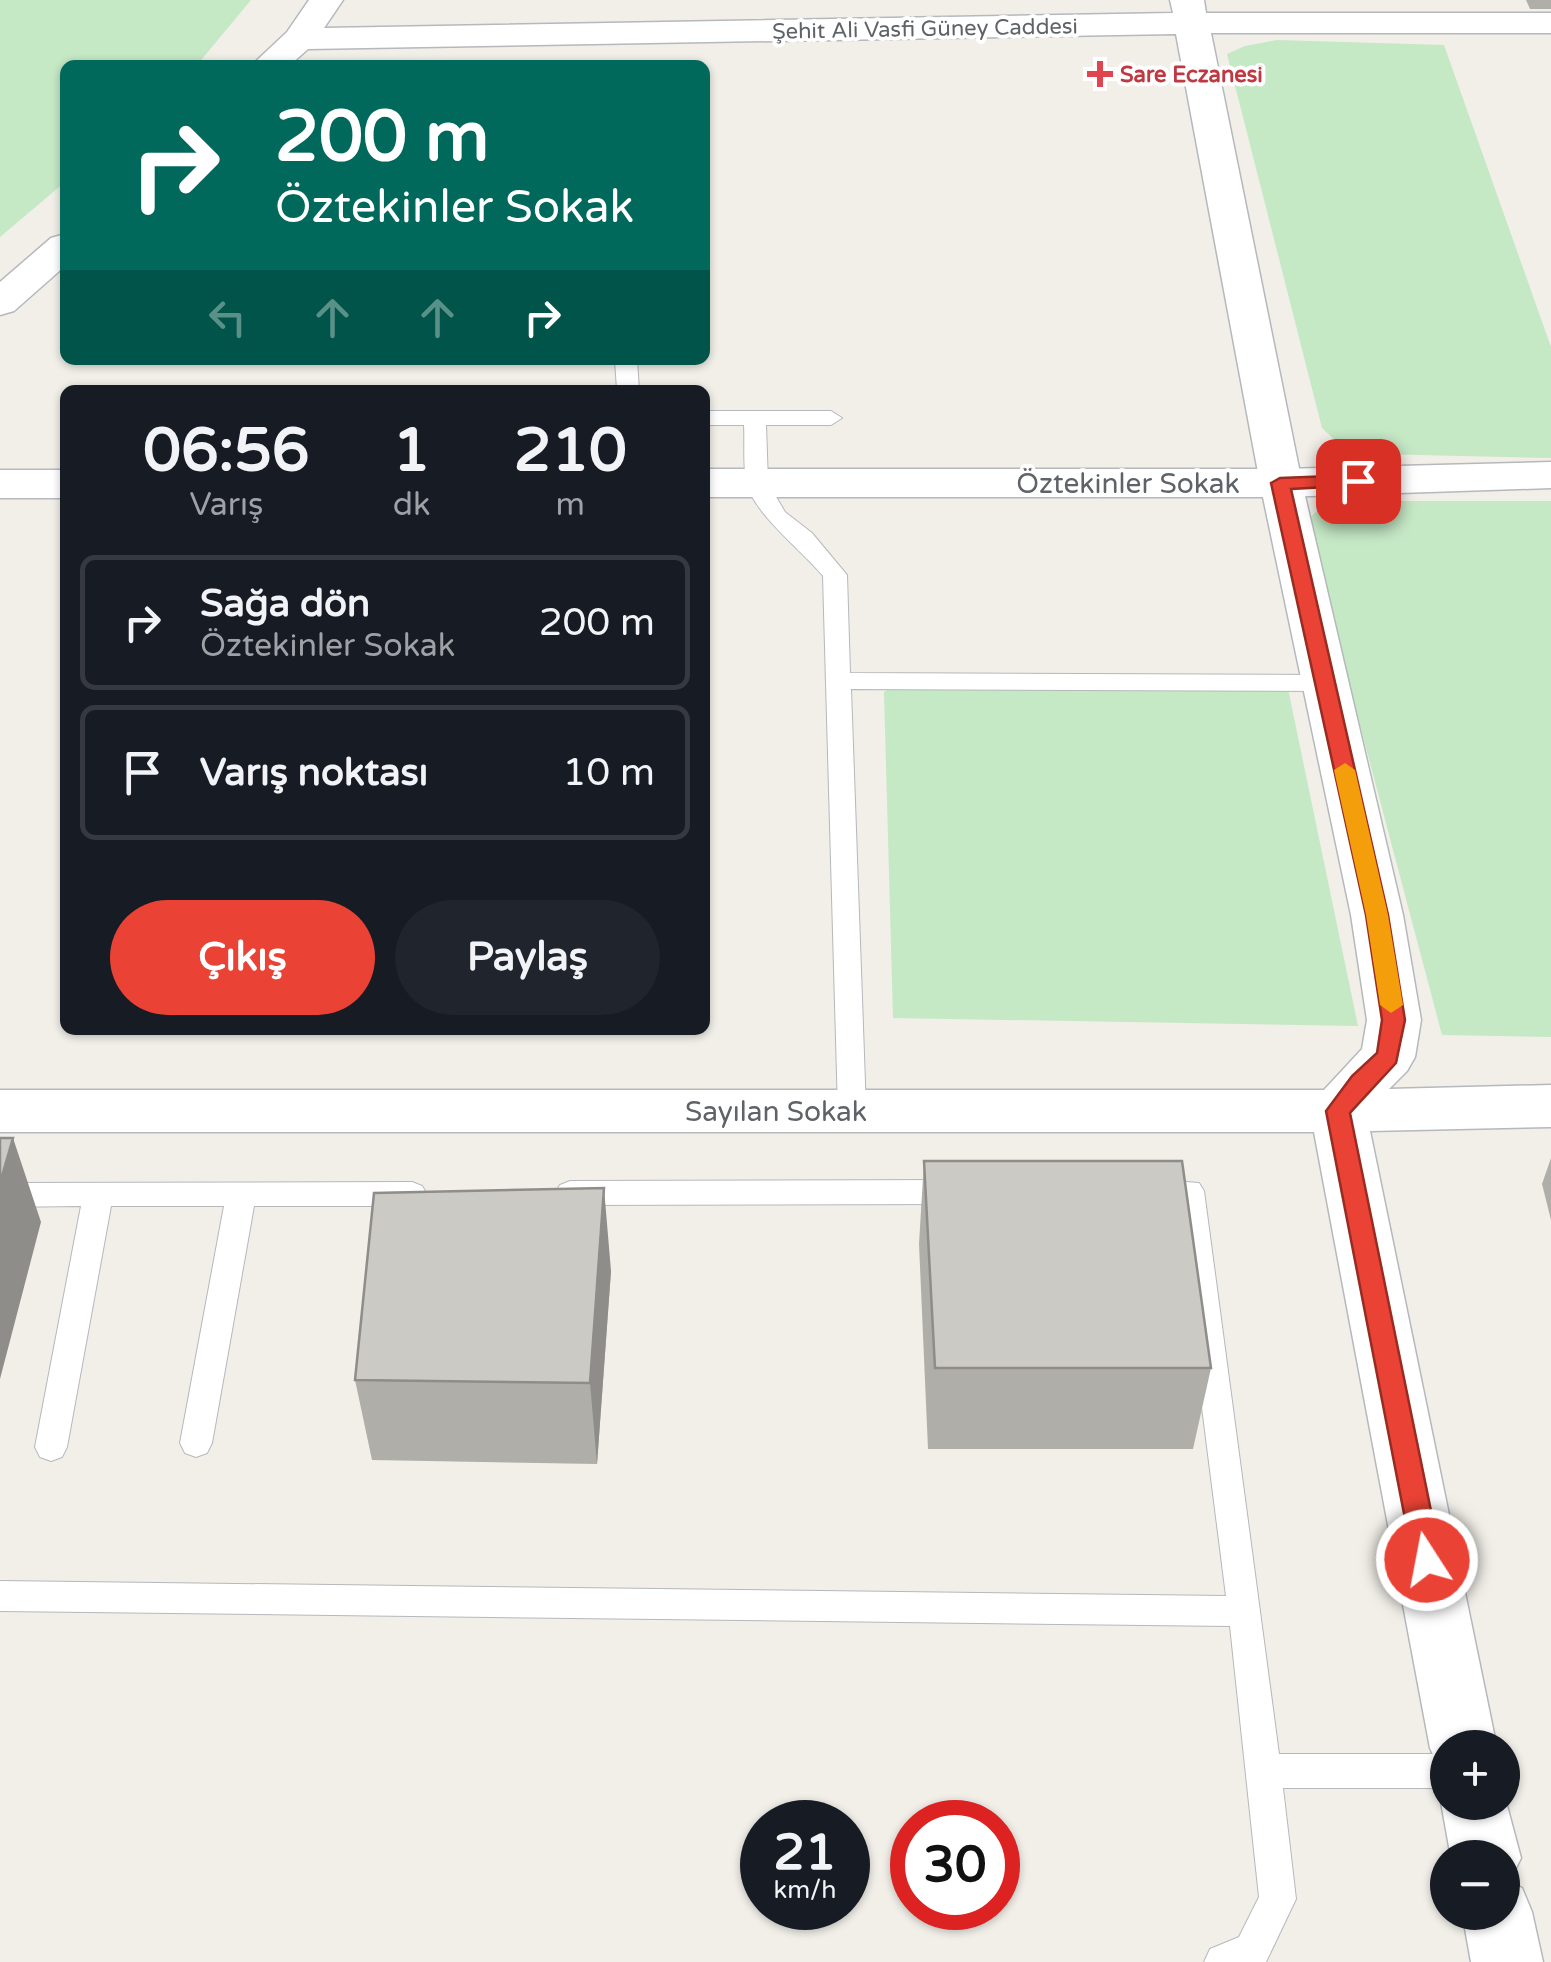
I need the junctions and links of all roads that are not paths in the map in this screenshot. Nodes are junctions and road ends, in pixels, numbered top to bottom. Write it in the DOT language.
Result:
graph roads {
  1 [pos="326,0"];
  2 [pos="1190,12"];
  3 [pos="1551,23"];
  4 [pos="299,39"];
  5 [pos="275,60"];
  6 [pos="60,250"];
  7 [pos="0,303"];
  8 [pos="710,418"];
  9 [pos="831,418"];
  10 [pos="756,419"];
  11 [pos="1551,475"];
  12 [pos="757,482"];
  13 [pos="710,483"];
  14 [pos="1280,483"];
  15 [pos="0,484"];
  16 [pos="60,484"];
  17 [pos="837,682"];
  18 [pos="1326,683"];
  19 [pos="1551,1106"];
  20 [pos="0,1111"];
  21 [pos="852,1111"];
  22 [pos="1338,1111"];
  23 [pos="1110,1191"];
  24 [pos="991,1192"];
  25 [pos="537,1193"];
  26 [pos="98,1194"];
  27 [pos="241,1194"];
  28 [pos="438,1194"];
  29 [pos="0,1195"];
  30 [pos="196,1443"];
  31 [pos="50,1447"];
  32 [pos="0,1596"];
  33 [pos="1245,1611"];
  34 [pos="1460,1730"];
  35 [pos="1263,1771"];
  36 [pos="1430,1771"];
  37 [pos="1501,1930"];
  38 [pos="1223,1962"];
  39 [pos="1507,1962"];
  1 -- 4 [label="street"];
  2 -- 3 [label="street, Şehit Ali Vasfi Güney Caddesi"];
  2 -- 4 [label="street, Şehit Ali Vasfi Güney Caddesi"];
  2 -- 14 [label="street"];
  4 -- 5 [label="street"];
  6 -- 7 [label="street"];
  8 -- 10 [label="lane"];
  9 -- 10 [label="lane"];
  10 -- 12 [label="lane"];
  11 -- 14 [label="street, Öztekinler Sokak"];
  12 -- 13 [label="street, Öztekinler Sokak"];
  12 -- 14 [label="street, Öztekinler Sokak"];
  12 -- 17 [label="lane"];
  14 -- 18 [label="street"];
  15 -- 16 [label="street"];
  17 -- 18 [label="lane"];
  17 -- 21 [label="lane"];
  18 -- 22 [label="street"];
  19 -- 22 [label="street, Sayılan Sokak"];
  20 -- 21 [label="street, Sayılan Sokak"];
  21 -- 22 [label="street, Sayılan Sokak"];
  22 -- 34 [label="street"];
  23 -- 33 [label="lane"];
  24 -- 25 [label="lane"];
  26 -- 27 [label="lane"];
  26 -- 29 [label="lane"];
  26 -- 31 [label="lane"];
  27 -- 28 [label="lane"];
  27 -- 30 [label="lane"];
  32 -- 33 [label="lane"];
  33 -- 35 [label="lane"];
  35 -- 36 [label="lane"];
  35 -- 38 [label="lane"];
  37 -- 39 [label="street"];
}
